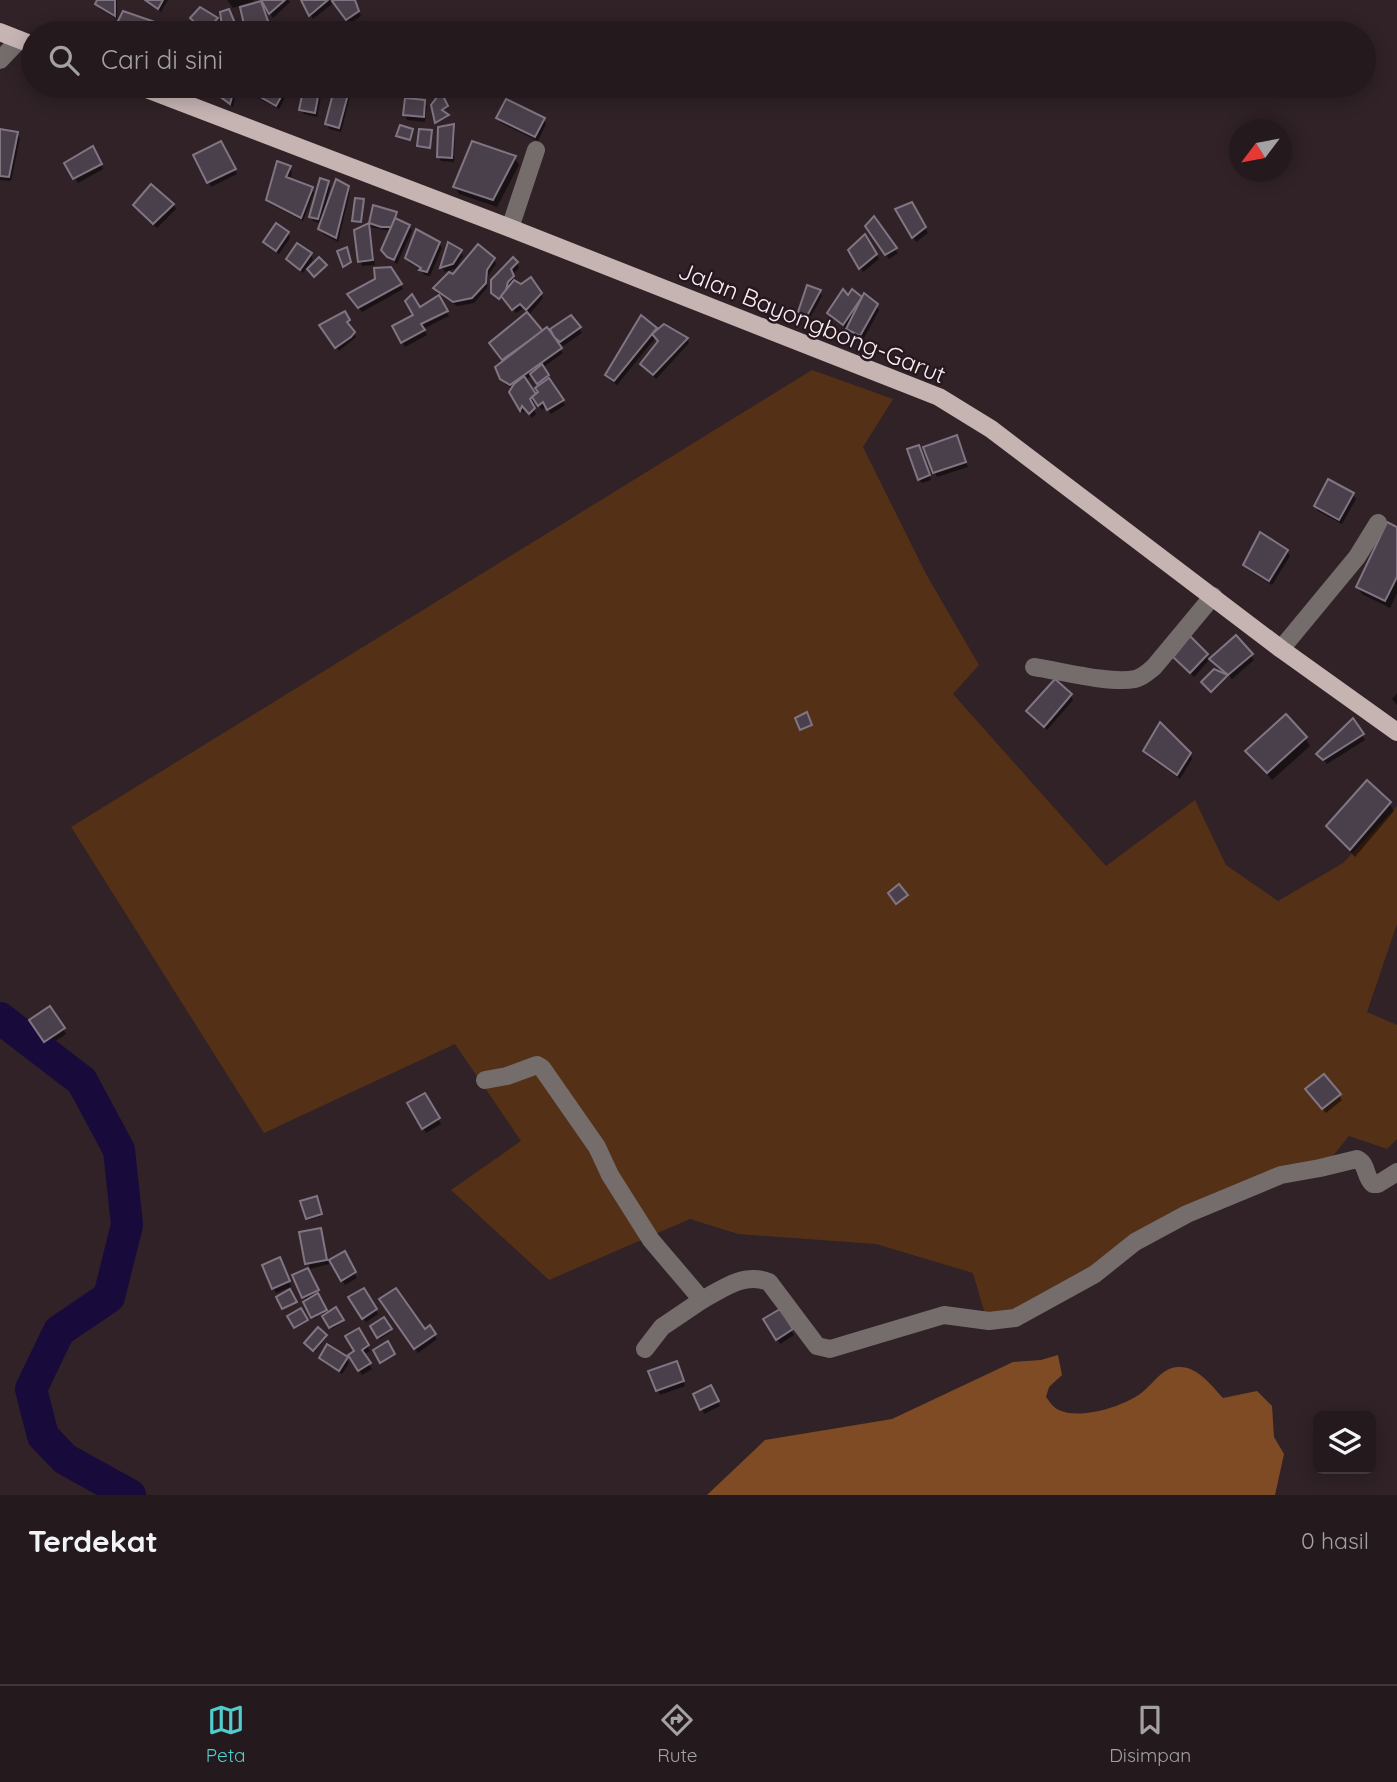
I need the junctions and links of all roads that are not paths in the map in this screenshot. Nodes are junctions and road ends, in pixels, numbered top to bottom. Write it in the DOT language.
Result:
graph roads {
  1 [pos="0,32"];
  2 [pos="21,40"];
  3 [pos="21,46"];
  4 [pos="0,61"];
  5 [pos="170,98"];
  6 [pos="536,150"];
  7 [pos="510,228"];
  8 [pos="1378,523"];
  9 [pos="1213,596"];
  10 [pos="1281,649"];
  11 [pos="1034,667"];
  12 [pos="1397,732"];
  13 [pos="485,1080"];
  14 [pos="1397,1172"];
  15 [pos="702,1300"];
  16 [pos="645,1349"];
  1 -- 2 [label="main road"];
  3 -- 4 [label="street"];
  5 -- 7 [label="main road, Jalan Bayongbong-Garut"];
  6 -- 7 [label="street"];
  7 -- 9 [label="main road, Jalan Bayongbong-Garut"];
  8 -- 10 [label="street"];
  9 -- 10 [label="main road, Jalan Bayongbong-Garut"];
  9 -- 11 [label="street"];
  10 -- 12 [label="main road, Jalan Bayongbong-Garut"];
  13 -- 15 [label="street"];
  14 -- 15 [label="street"];
  15 -- 16 [label="street"];
}
